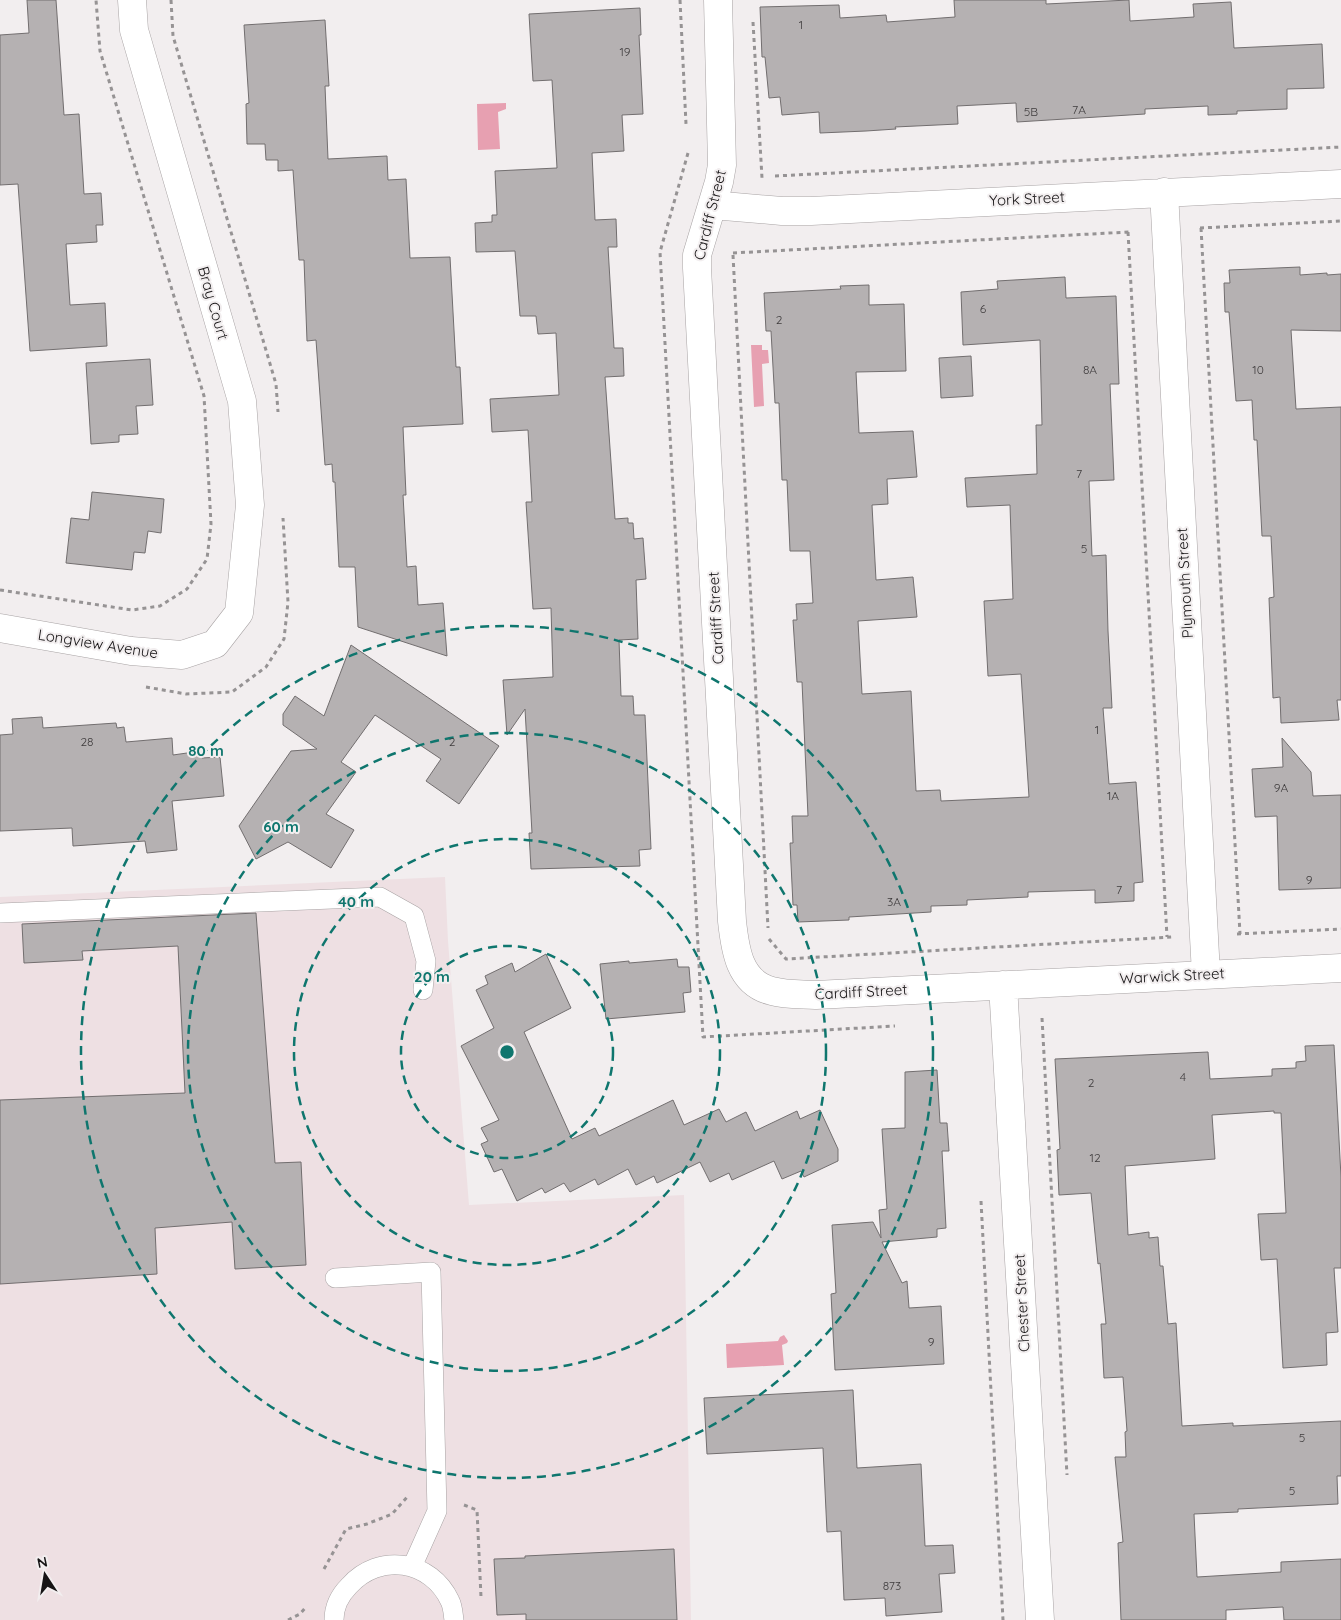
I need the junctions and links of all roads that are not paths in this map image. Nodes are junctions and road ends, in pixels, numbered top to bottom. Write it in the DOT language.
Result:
graph roads {
  1 [pos="132,0"];
  2 [pos="718,0"];
  3 [pos="1341,184"];
  4 [pos="1164,192"];
  5 [pos="712,206"];
  6 [pos="239,613"];
  7 [pos="0,628"];
  8 [pos="0,912"];
  9 [pos="1341,968"];
  10 [pos="1206,974"];
  11 [pos="1004,985"];
  12 [pos="423,990"];
  13 [pos="335,1278"];
  14 [pos="412,1567"];
  15 [pos="334,1620"];
  16 [pos="454,1620"];
  17 [pos="1040,1620"];
  1 -- 6 [label="street, Bray Court"];
  2 -- 5 [label="street, Cardiff Street"];
  3 -- 4 [label="street, York Street"];
  4 -- 5 [label="street, York Street"];
  4 -- 10 [label="street, Plymouth Street"];
  5 -- 11 [label="street, Cardiff Street"];
  6 -- 7 [label="street, Longview Avenue"];
  8 -- 12 [label="lane"];
  9 -- 10 [label="street, Warwick Street"];
  10 -- 11 [label="street, Warwick Street"];
  11 -- 17 [label="street, Chester Street"];
  13 -- 14 [label="lane"];
  14 -- 15 [label="lane"];
  14 -- 16 [label="lane"];
}
